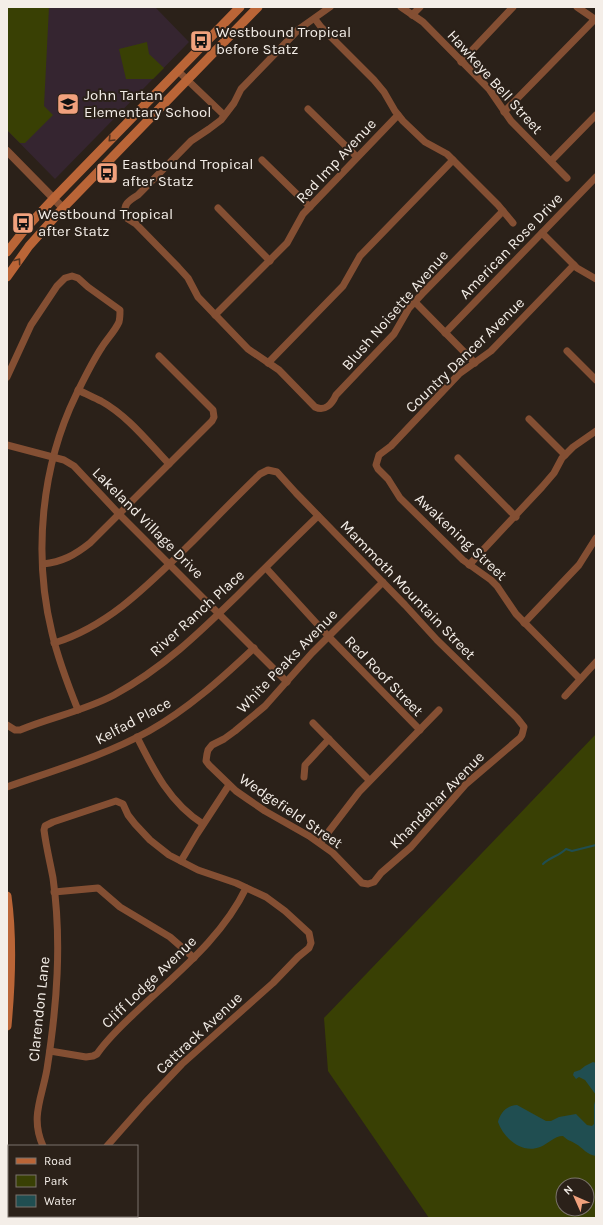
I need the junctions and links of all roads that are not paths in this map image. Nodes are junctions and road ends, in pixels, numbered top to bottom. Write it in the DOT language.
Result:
graph roads {
  1 [pos="240,7"];
  2 [pos="258,7"];
  3 [pos="330,7"];
  4 [pos="401,7"];
  5 [pos="420,7"];
  6 [pos="513,7"];
  7 [pos="577,7"];
  8 [pos="412,15"];
  9 [pos="315,19"];
  10 [pos="595,19"];
  11 [pos="461,62"];
  12 [pos="178,71"];
  13 [pos="187,80"];
  14 [pos="308,109"];
  15 [pos="504,112"];
  16 [pos="596,114"];
  17 [pos="224,115"];
  18 [pos="398,115"];
  19 [pos="7,151"];
  20 [pos="357,157"];
  21 [pos="262,160"];
  22 [pos="453,160"];
  23 [pos="551,161"];
  24 [pos="596,177"];
  25 [pos="567,178"];
  26 [pos="54,198"];
  27 [pos="310,207"];
  28 [pos="63,208"];
  29 [pos="218,208"];
  30 [pos="503,211"];
  31 [pos="513,223"];
  32 [pos="542,233"];
  33 [pos="7,252"];
  34 [pos="270,261"];
  35 [pos="574,265"];
  36 [pos="7,276"];
  37 [pos="596,279"];
  38 [pos="415,302"];
  39 [pos="215,315"];
  40 [pos="445,333"];
  41 [pos="567,351"];
  42 [pos="159,356"];
  43 [pos="268,363"];
  44 [pos="475,363"];
  45 [pos="7,377"];
  46 [pos="596,380"];
  47 [pos="78,390"];
  48 [pos="529,419"];
  49 [pos="596,432"];
  50 [pos="7,445"];
  51 [pos="565,455"];
  52 [pos="54,457"];
  53 [pos="458,458"];
  54 [pos="169,464"];
  55 [pos="376,465"];
  56 [pos="119,514"];
  57 [pos="318,516"];
  58 [pos="516,517"];
  59 [pos="596,538"];
  60 [pos="43,564"];
  61 [pos="170,564"];
  62 [pos="470,566"];
  63 [pos="266,568"];
  64 [pos="383,582"];
  65 [pos="219,613"];
  66 [pos="524,623"];
  67 [pos="328,637"];
  68 [pos="54,643"];
  69 [pos="254,648"];
  70 [pos="596,662"];
  71 [pos="580,679"];
  72 [pos="287,682"];
  73 [pos="565,696"];
  74 [pos="78,710"];
  75 [pos="439,710"];
  76 [pos="313,723"];
  77 [pos="9,727"];
  78 [pos="420,730"];
  79 [pos="523,731"];
  80 [pos="138,737"];
  81 [pos="329,739"];
  82 [pos="207,754"];
  83 [pos="304,777"];
  84 [pos="370,780"];
  85 [pos="229,785"];
  86 [pos="7,787"];
  87 [pos="203,824"];
  88 [pos="320,843"];
  89 [pos="181,861"];
  90 [pos="368,884"];
  91 [pos="246,888"];
  92 [pos="54,892"];
  93 [pos="7,896"];
  94 [pos="194,958"];
  95 [pos="9,982"];
  96 [pos="7,1026"];
  97 [pos="50,1051"];
  98 [pos="42,1145"];
  99 [pos="108,1145"];
  1 -- 12 [label="main road"];
  2 -- 13 [label="main road"];
  3 -- 9 [label="street"];
  4 -- 8 [label="street, Hawkeye Bell Street"];
  5 -- 8 [label="street"];
  6 -- 11 [label="street"];
  7 -- 10 [label="street"];
  8 -- 11 [label="street, Hawkeye Bell Street"];
  9 -- 17 [label="street"];
  9 -- 18 [label="street"];
  10 -- 15 [label="street"];
  11 -- 15 [label="street, Hawkeye Bell Street"];
  12 -- 13 [label="street"];
  12 -- 26 [label="main road, one-way"];
  13 -- 17 [label="street"];
  13 -- 28 [label="main road"];
  14 -- 20 [label="street"];
  15 -- 23 [label="street, Hawkeye Bell Street"];
  16 -- 23 [label="street"];
  17 -- 39 [label="street"];
  18 -- 20 [label="street, Red Imp Avenue"];
  18 -- 22 [label="street"];
  19 -- 26 [label="street"];
  20 -- 27 [label="street, Red Imp Avenue"];
  21 -- 27 [label="street"];
  22 -- 30 [label="street"];
  22 -- 43 [label="street"];
  23 -- 25 [label="street, Hawkeye Bell Street"];
  24 -- 32 [label="street, American Rose Drive"];
  26 -- 28 [label="street"];
  26 -- 33 [label="main road"];
  27 -- 34 [label="street, Red Imp Avenue"];
  36 -- 28 [label="main road, one-way"];
  29 -- 34 [label="street"];
  30 -- 31 [label="street"];
  30 -- 38 [label="street, Blush Noisette Avenue"];
  32 -- 35 [label="street"];
  32 -- 40 [label="street, American Rose Drive"];
  34 -- 39 [label="street, Red Imp Avenue"];
  35 -- 37 [label="street"];
  35 -- 44 [label="street, Country Dancer Avenue"];
  38 -- 40 [label="street"];
  38 -- 43 [label="street, Blush Noisette Avenue"];
  39 -- 43 [label="street"];
  40 -- 44 [label="street"];
  41 -- 46 [label="street"];
  42 -- 54 [label="street"];
  44 -- 55 [label="street, Country Dancer Avenue"];
  45 -- 47 [label="street"];
  47 -- 52 [label="street"];
  47 -- 54 [label="street"];
  48 -- 51 [label="street"];
  49 -- 51 [label="street"];
  50 -- 52 [label="street, Lakeland Village Drive"];
  51 -- 58 [label="street"];
  52 -- 56 [label="street, Lakeland Village Drive"];
  52 -- 60 [label="street"];
  53 -- 58 [label="street"];
  54 -- 56 [label="street"];
  55 -- 62 [label="street, Awakening Street"];
  56 -- 60 [label="street"];
  56 -- 61 [label="street, Lakeland Village Drive"];
  57 -- 61 [label="street, Mammoth Mountain Street"];
  57 -- 63 [label="street, River Ranch Place"];
  57 -- 64 [label="street, Mammoth Mountain Street"];
  58 -- 62 [label="street"];
  59 -- 66 [label="street"];
  60 -- 68 [label="street"];
  61 -- 65 [label="street, Lakeland Village Drive"];
  61 -- 68 [label="street"];
  62 -- 66 [label="street, Awakening Street"];
  63 -- 65 [label="street, River Ranch Place"];
  63 -- 67 [label="street, Red Roof Street"];
  64 -- 67 [label="street, White Peaks Avenue"];
  64 -- 79 [label="street, Mammoth Mountain Street"];
  65 -- 69 [label="street, Lakeland Village Drive"];
  65 -- 74 [label="street, River Ranch Place"];
  66 -- 71 [label="street, Awakening Street"];
  67 -- 72 [label="street, White Peaks Avenue"];
  67 -- 78 [label="street, Red Roof Street"];
  68 -- 74 [label="street"];
  69 -- 72 [label="street, Lakeland Village Drive"];
  69 -- 80 [label="street, Kelfad Place"];
  70 -- 71 [label="street"];
  71 -- 73 [label="street"];
  72 -- 82 [label="street, White Peaks Avenue"];
  74 -- 77 [label="street, River Ranch Place"];
  75 -- 78 [label="street"];
  76 -- 81 [label="street"];
  78 -- 84 [label="street"];
  79 -- 90 [label="street, Khandahar Avenue"];
  80 -- 86 [label="street, Kelfad Place"];
  80 -- 87 [label="street"];
  81 -- 83 [label="street"];
  81 -- 84 [label="street"];
  82 -- 85 [label="street, Wedgefield Street"];
  84 -- 88 [label="street"];
  85 -- 87 [label="street"];
  85 -- 88 [label="street, Wedgefield Street"];
  87 -- 89 [label="street"];
  88 -- 90 [label="street, Wedgefield Street"];
  89 -- 91 [label="street"];
  89 -- 92 [label="street, Clarendon Lane"];
  91 -- 94 [label="street, Cliff Lodge Avenue"];
  91 -- 99 [label="street, Cattrack Avenue"];
  92 -- 94 [label="street"];
  92 -- 97 [label="street, Clarendon Lane"];
  93 -- 95 [label="main road"];
  94 -- 97 [label="street, Cliff Lodge Avenue"];
  95 -- 96 [label="main road"];
  97 -- 98 [label="street, Clarendon Lane"];
}
